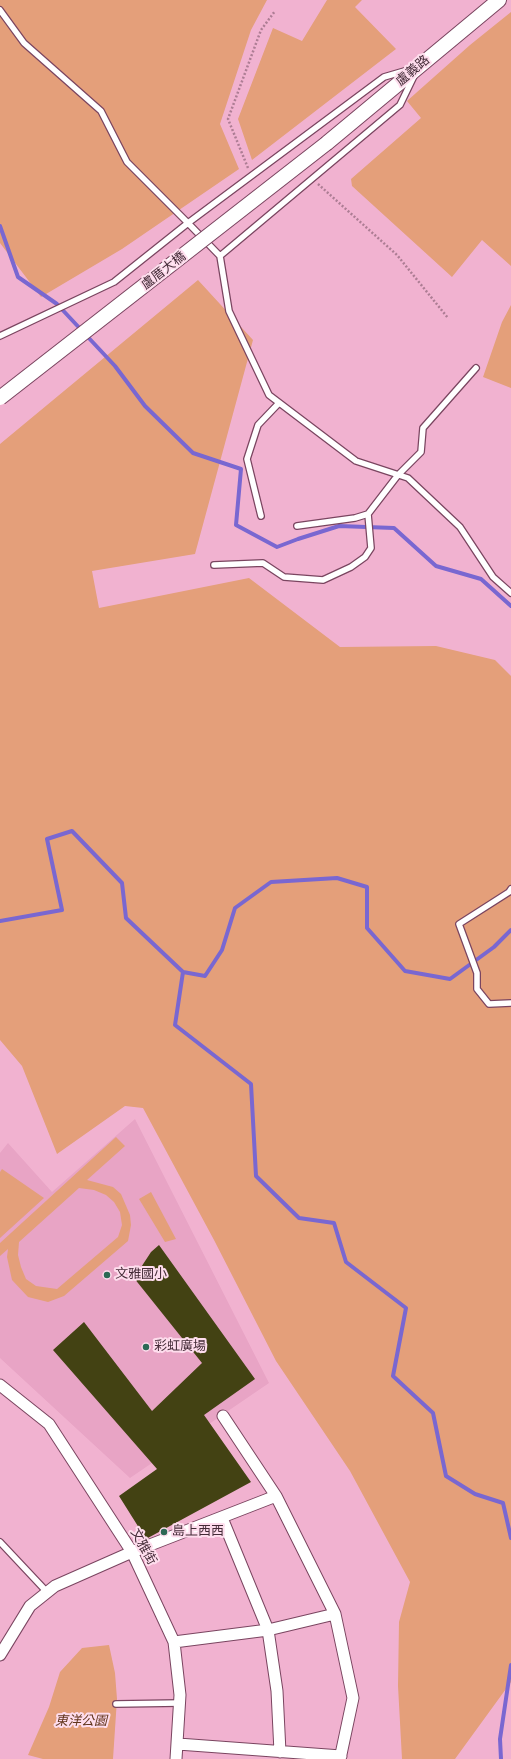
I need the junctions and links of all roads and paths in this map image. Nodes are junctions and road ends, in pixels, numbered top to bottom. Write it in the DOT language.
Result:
graph roads {
  1 [pos="499,0"];
  2 [pos="0,10"];
  3 [pos="275,10"];
  4 [pos="418,67"];
  5 [pos="327,143"];
  6 [pos="252,176"];
  7 [pos="312,178"];
  8 [pos="188,223"];
  9 [pos="220,256"];
  10 [pos="448,318"];
  11 [pos="0,336"];
  12 [pos="476,368"];
  13 [pos="0,398"];
  14 [pos="279,403"];
  15 [pos="398,475"];
  16 [pos="368,514"];
  17 [pos="261,516"];
  18 [pos="297,526"];
  19 [pos="214,565"];
  20 [pos="511,593"];
  21 [pos="511,889"];
  22 [pos="511,1003"];
  23 [pos="0,1385"];
  24 [pos="223,1416"];
  25 [pos="276,1496"];
  26 [pos="222,1518"];
  27 [pos="0,1542"];
  28 [pos="132,1552"];
  29 [pos="47,1592"];
  30 [pos="335,1614"];
  31 [pos="268,1630"];
  32 [pos="3,1641"];
  33 [pos="174,1642"];
  34 [pos="0,1655"];
  35 [pos="180,1703"];
  36 [pos="116,1704"];
  37 [pos="178,1744"];
  38 [pos="280,1752"];
  39 [pos="341,1757"];
  40 [pos="176,1759"];
  1 -- 4 [label="street, 盧義路"];
  2 -- 8 [label="lane"];
  3 -- 6 [label="path"];
  4 -- 5 [label="street, 盧義路"];
  4 -- 6 [label="lane"];
  4 -- 7 [label="lane"];
  5 -- 13 [label="street, 盧厝大橋, bridge"];
  6 -- 8 [label="lane"];
  7 -- 9 [label="lane"];
  7 -- 10 [label="path"];
  8 -- 9 [label="lane"];
  8 -- 11 [label="lane"];
  9 -- 14 [label="lane"];
  12 -- 15 [label="lane"];
  14 -- 15 [label="lane"];
  14 -- 17 [label="lane"];
  15 -- 16 [label="lane"];
  15 -- 20 [label="lane"];
  16 -- 18 [label="lane"];
  16 -- 19 [label="lane"];
  21 -- 22 [label="lane"];
  23 -- 28 [label="street, 文雅街"];
  24 -- 25 [label="street"];
  25 -- 26 [label="street"];
  25 -- 30 [label="street"];
  26 -- 28 [label="street"];
  26 -- 31 [label="street"];
  27 -- 29 [label="lane"];
  28 -- 29 [label="street"];
  28 -- 33 [label="street, 文雅街"];
  29 -- 32 [label="street"];
  30 -- 31 [label="street"];
  30 -- 39 [label="street"];
  31 -- 33 [label="street"];
  31 -- 38 [label="street"];
  32 -- 34 [label="street"];
  33 -- 35 [label="street, 文雅街"];
  35 -- 36 [label="lane"];
  35 -- 37 [label="street, 文雅街"];
  37 -- 38 [label="street"];
  37 -- 40 [label="street, 文雅街"];
  38 -- 39 [label="street"];
}
